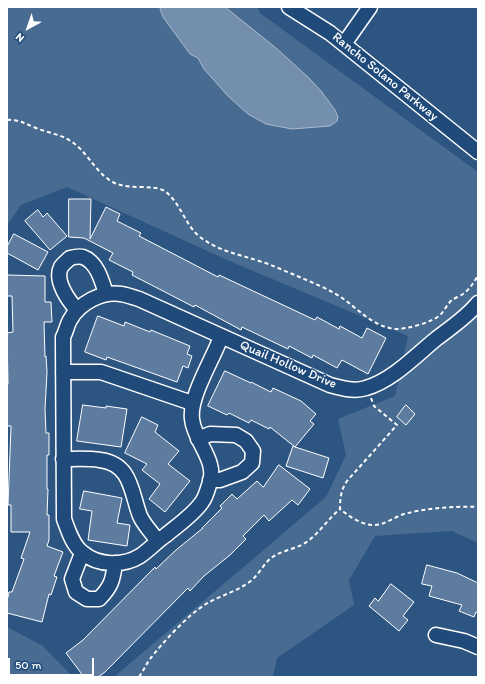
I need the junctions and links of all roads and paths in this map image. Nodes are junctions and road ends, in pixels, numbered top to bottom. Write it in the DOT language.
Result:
graph roads {
  1 [pos="289,7"];
  2 [pos="370,7"];
  3 [pos="344,44"];
  4 [pos="7,120"];
  5 [pos="478,152"];
  6 [pos="478,276"];
  7 [pos="106,294"];
  8 [pos="476,306"];
  9 [pos="77,310"];
  10 [pos="221,337"];
  11 [pos="63,372"];
  12 [pos="366,388"];
  13 [pos="192,403"];
  14 [pos="198,439"];
  15 [pos="63,459"];
  16 [pos="210,480"];
  17 [pos="478,507"];
  18 [pos="340,509"];
  19 [pos="158,541"];
  20 [pos="82,553"];
  21 [pos="115,564"];
  22 [pos="436,635"];
  23 [pos="478,647"];
  24 [pos="139,677"];
  1 -- 3 [label="street, Rancho Solano Parkway"];
  2 -- 3 [label="street"];
  3 -- 5 [label="street, Rancho Solano Parkway"];
  4 -- 6 [label="path"];
  7 -- 9 [label="street, Quail Hollow Drive"];
  7 -- 9 [label="street"];
  7 -- 10 [label="street, Quail Hollow Drive"];
  8 -- 12 [label="street, Quail Hollow Drive"];
  9 -- 11 [label="street, Quail Hollow Drive"];
  10 -- 12 [label="street, Quail Hollow Drive"];
  10 -- 13 [label="street"];
  11 -- 13 [label="street"];
  11 -- 15 [label="street, Quail Hollow Drive"];
  12 -- 18 [label="path"];
  13 -- 14 [label="street"];
  14 -- 16 [label="street"];
  14 -- 16 [label="street"];
  15 -- 19 [label="street"];
  15 -- 20 [label="street, Quail Hollow Drive"];
  16 -- 19 [label="street"];
  17 -- 18 [label="path"];
  18 -- 24 [label="path"];
  19 -- 21 [label="street"];
  20 -- 21 [label="street"];
  20 -- 21 [label="street"];
  22 -- 23 [label="street"];
}
